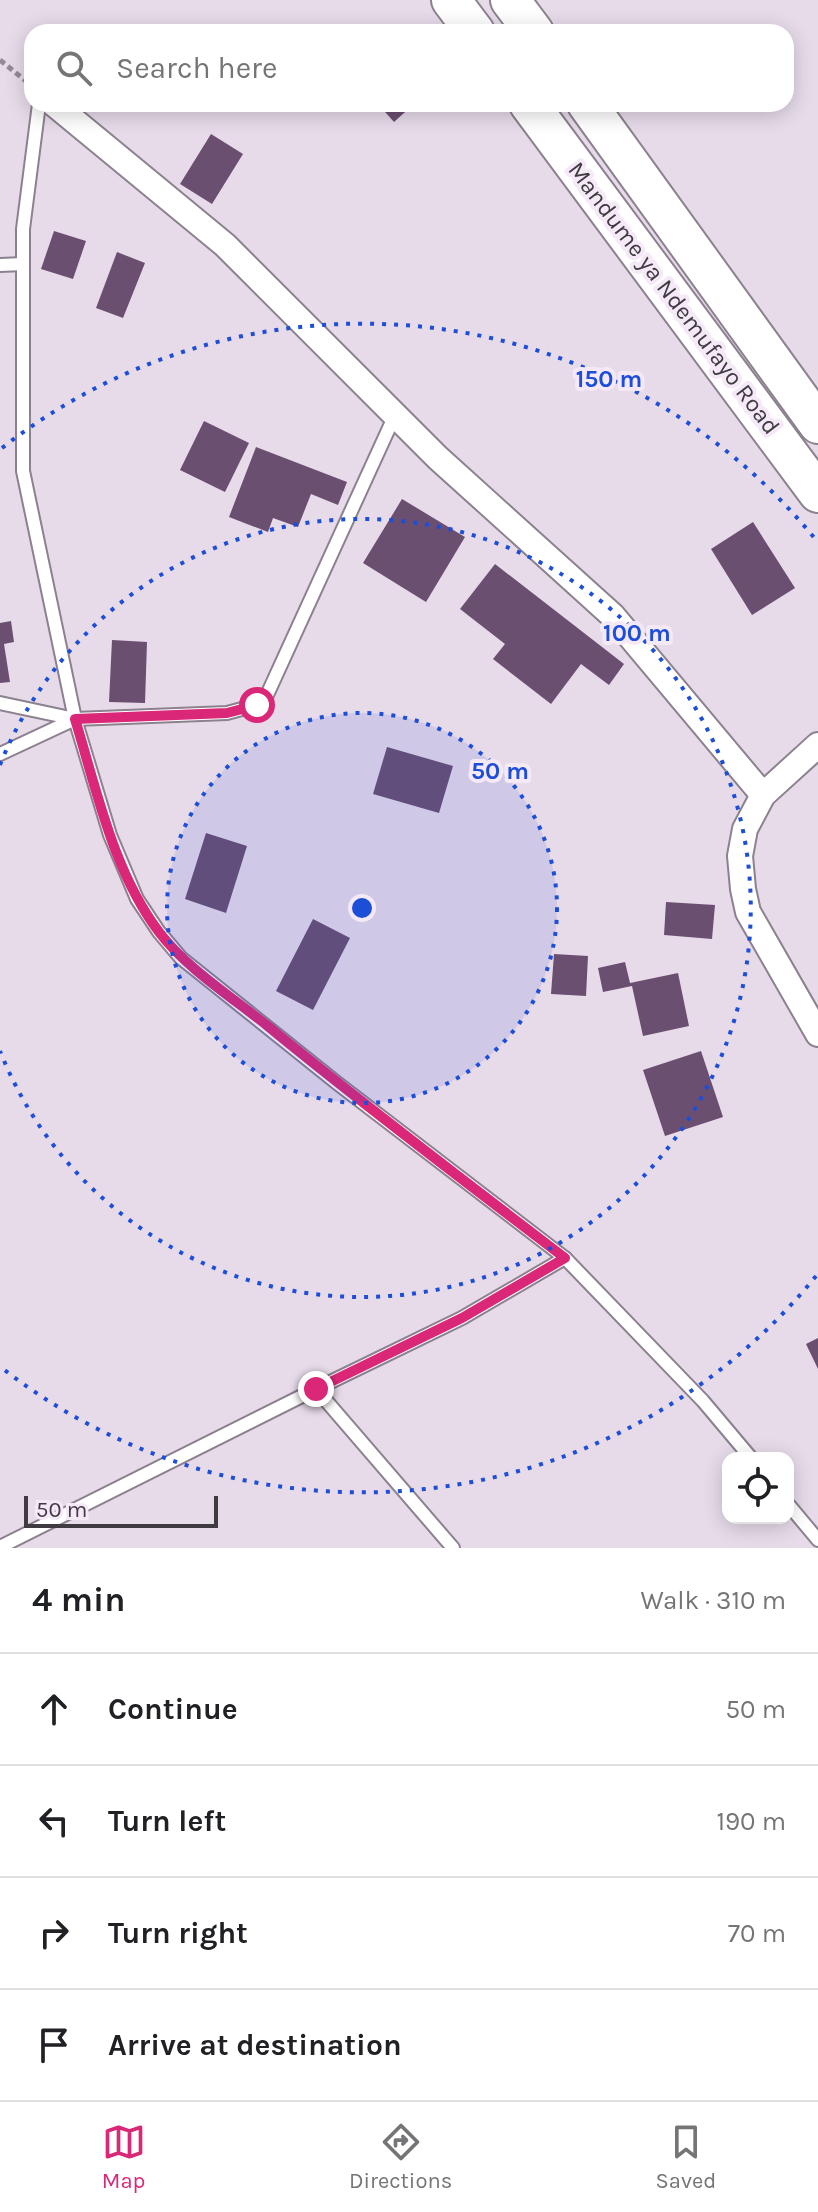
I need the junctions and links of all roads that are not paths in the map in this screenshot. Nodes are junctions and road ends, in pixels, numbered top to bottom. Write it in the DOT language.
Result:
graph roads {
  1 [pos="451,0"];
  2 [pos="510,0"];
  3 [pos="469,24"];
  4 [pos="528,24"];
  5 [pos="38,112"];
  6 [pos="64,112"];
  7 [pos="535,112"];
  8 [pos="593,112"];
  9 [pos="23,264"];
  10 [pos="0,265"];
  11 [pos="395,415"];
  12 [pos="818,424"];
  13 [pos="818,493"];
  14 [pos="0,703"];
  15 [pos="75,719"];
  16 [pos="818,745"];
  17 [pos="0,754"];
  18 [pos="763,795"];
  19 [pos="818,1034"];
  20 [pos="565,1258"];
  21 [pos="316,1389"];
  22 [pos="746,1452"];
  23 [pos="794,1511"];
  24 [pos="818,1540"];
  25 [pos="0,1547"];
  26 [pos="453,1548"];
  1 -- 3 [label="main road"];
  2 -- 4 [label="main road"];
  5 -- 9 [label="lane"];
  6 -- 11 [label="street"];
  7 -- 13 [label="main road, Mandume ya Ndemufayo Road"];
  8 -- 12 [label="main road, Mandume ya Ndemufayo Road"];
  9 -- 10 [label="lane"];
  9 -- 15 [label="lane"];
  11 -- 15 [label="lane"];
  11 -- 18 [label="street"];
  14 -- 15 [label="lane"];
  15 -- 17 [label="lane"];
  15 -- 20 [label="lane"];
  16 -- 18 [label="street"];
  18 -- 19 [label="street"];
  20 -- 21 [label="lane"];
  20 -- 22 [label="lane"];
  21 -- 25 [label="lane"];
  21 -- 26 [label="lane"];
  23 -- 24 [label="lane"];
}
